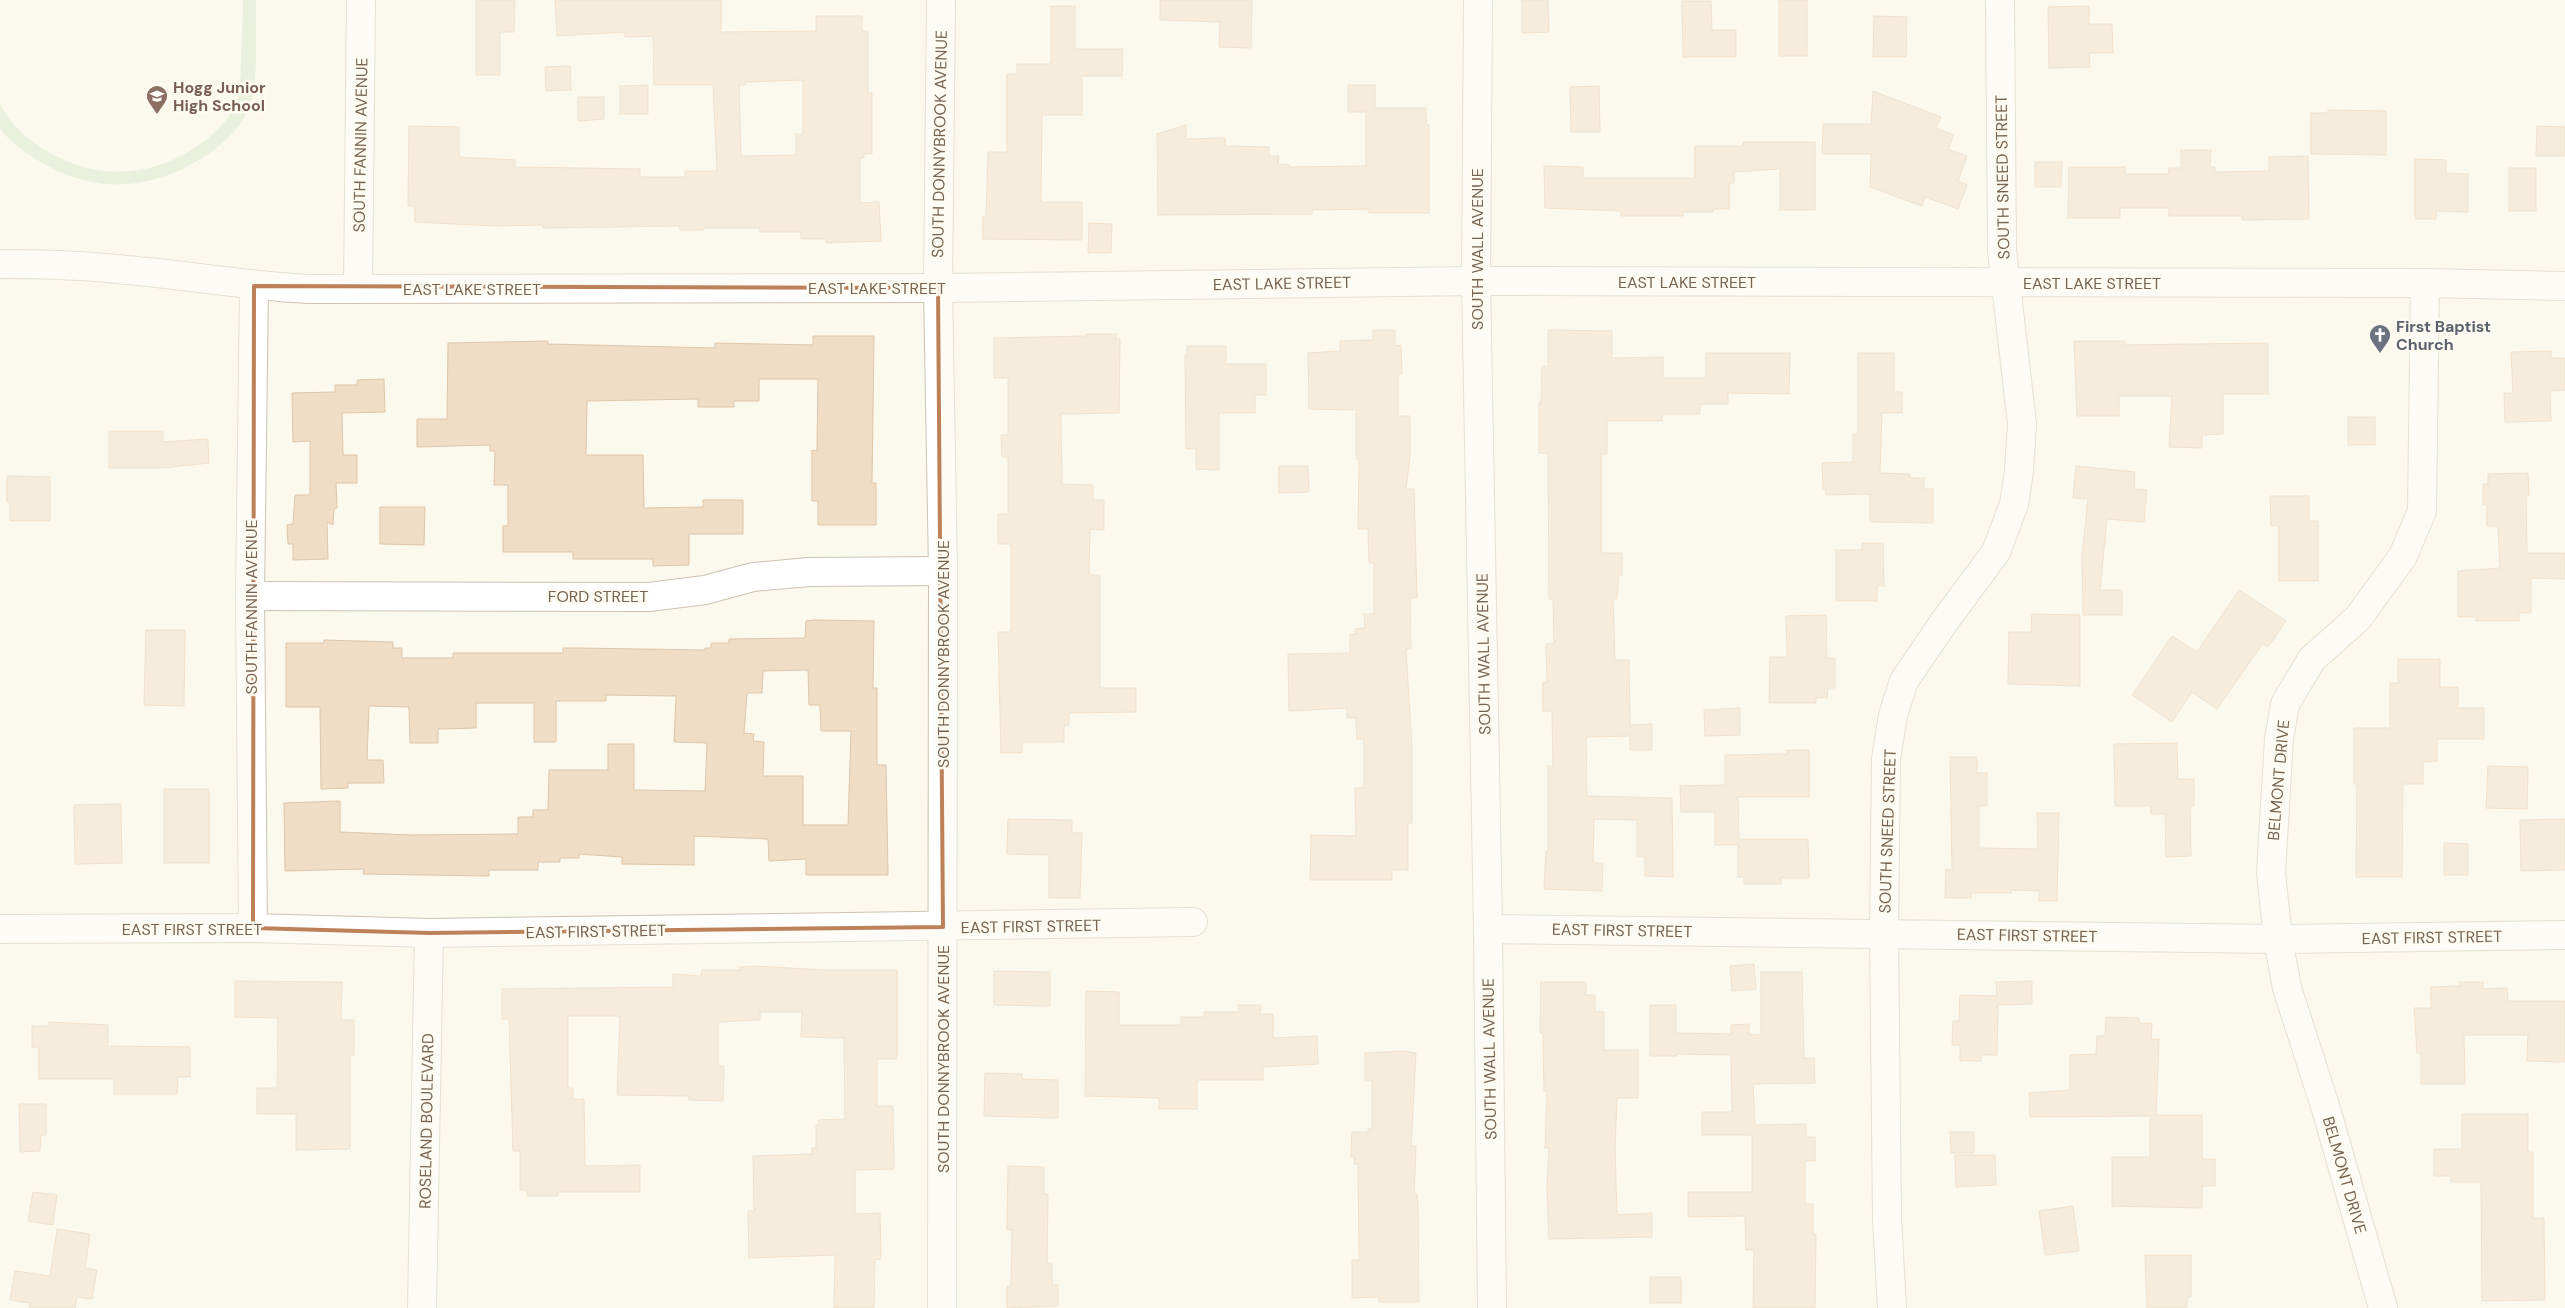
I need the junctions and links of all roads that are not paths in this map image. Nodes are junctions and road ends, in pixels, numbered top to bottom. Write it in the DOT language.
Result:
graph roads {
  1 [pos="361,0"];
  2 [pos="941,0"];
  3 [pos="1478,0"];
  4 [pos="2000,0"];
  5 [pos="0,264"];
  6 [pos="1476,281"];
  7 [pos="2425,283"];
  8 [pos="2005,284"];
  9 [pos="254,286"];
  10 [pos="2565,286"];
  11 [pos="938,288"];
  12 [pos="358,289"];
  13 [pos="943,571"];
  14 [pos="250,596"];
  15 [pos="1193,922"];
  16 [pos="943,927"];
  17 [pos="252,928"];
  18 [pos="0,929"];
  19 [pos="1488,929"];
  20 [pos="429,933"];
  21 [pos="1884,934"];
  22 [pos="2565,935"];
  23 [pos="2278,938"];
  24 [pos="422,1308"];
  25 [pos="942,1308"];
  26 [pos="1492,1308"];
  27 [pos="1892,1308"];
  28 [pos="2383,1308"];
  1 -- 12 [label="street, SOUTH FANNIN AVENUE"];
  2 -- 11 [label="street, SOUTH DONNYBROOK AVENUE"];
  3 -- 6 [label="street, SOUTH WALL AVENUE"];
  4 -- 8 [label="street, SOUTH SNEED STREET"];
  5 -- 9 [label="street, EAST LAKE STREET"];
  6 -- 8 [label="street, EAST LAKE STREET"];
  6 -- 11 [label="street, EAST LAKE STREET"];
  6 -- 19 [label="street, SOUTH WALL AVENUE"];
  7 -- 8 [label="street, EAST LAKE STREET"];
  7 -- 10 [label="street, EAST LAKE STREET"];
  7 -- 23 [label="street, BELMONT DRIVE"];
  8 -- 21 [label="street, SOUTH SNEED STREET"];
  9 -- 12 [label="street, EAST LAKE STREET"];
  9 -- 14 [label="street, SOUTH FANNIN AVENUE"];
  11 -- 12 [label="street, EAST LAKE STREET"];
  11 -- 13 [label="street, SOUTH DONNYBROOK AVENUE"];
  13 -- 14 [label="street, FORD STREET"];
  13 -- 16 [label="street, SOUTH DONNYBROOK AVENUE"];
  14 -- 17 [label="street, SOUTH FANNIN AVENUE"];
  15 -- 16 [label="street, EAST FIRST STREET"];
  16 -- 20 [label="street, EAST FIRST STREET"];
  16 -- 25 [label="street, SOUTH DONNYBROOK AVENUE"];
  17 -- 18 [label="street, EAST FIRST STREET"];
  17 -- 20 [label="street, EAST FIRST STREET"];
  19 -- 21 [label="street, EAST FIRST STREET"];
  19 -- 26 [label="street, SOUTH WALL AVENUE"];
  20 -- 24 [label="street, ROSELAND BOULEVARD"];
  21 -- 23 [label="street, EAST FIRST STREET"];
  21 -- 27 [label="street, SOUTH SNEED STREET"];
  22 -- 23 [label="street, EAST FIRST STREET"];
  23 -- 28 [label="street, BELMONT DRIVE"];
}
